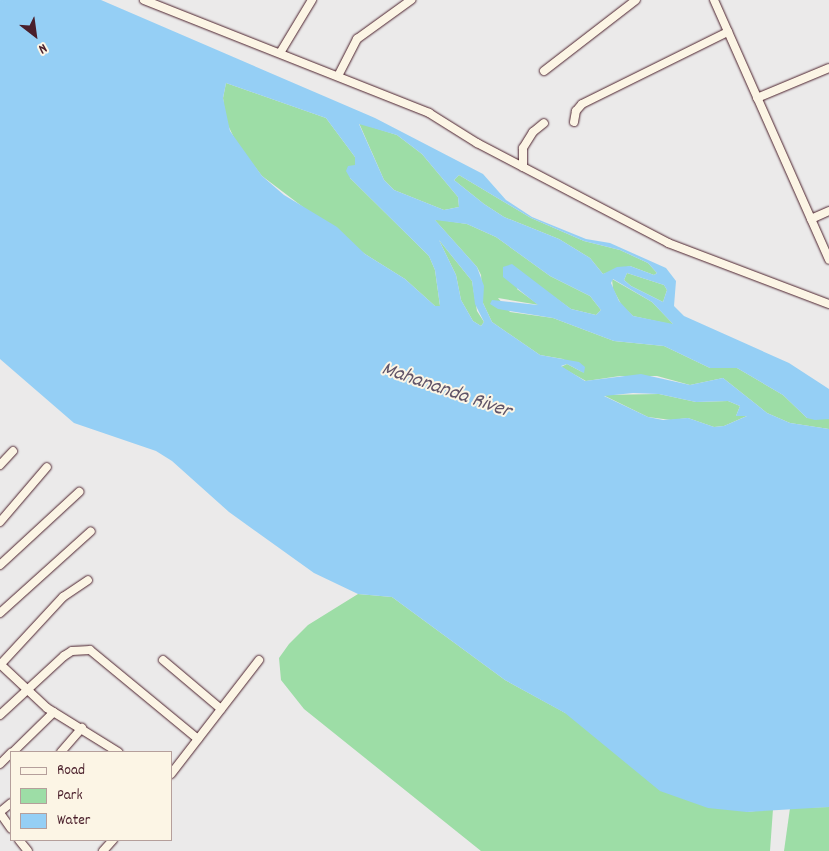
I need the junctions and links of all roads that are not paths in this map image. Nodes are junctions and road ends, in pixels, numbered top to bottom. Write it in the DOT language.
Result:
graph roads {
  1 [pos="144,0"];
  2 [pos="312,0"];
  3 [pos="411,0"];
  4 [pos="636,0"];
  5 [pos="714,0"];
  6 [pos="728,32"];
  7 [pos="280,53"];
  8 [pos="829,68"];
  9 [pos="544,70"];
  10 [pos="338,76"];
  11 [pos="757,98"];
  12 [pos="574,122"];
  13 [pos="544,123"];
  14 [pos="523,167"];
  15 [pos="829,211"];
  16 [pos="811,219"];
  17 [pos="829,260"];
  18 [pos="829,304"];
  19 [pos="13,451"];
  20 [pos="0,465"];
  21 [pos="47,467"];
  22 [pos="78,492"];
  23 [pos="0,522"];
  24 [pos="91,531"];
  25 [pos="0,565"];
  26 [pos="88,580"];
  27 [pos="0,613"];
  28 [pos="163,660"];
  29 [pos="259,660"];
  30 [pos="0,665"];
  31 [pos="26,690"];
  32 [pos="221,709"];
  33 [pos="54,712"];
  34 [pos="0,715"];
  35 [pos="82,728"];
  36 [pos="198,739"];
  37 [pos="14,751"];
  38 [pos="62,751"];
  39 [pos="113,751"];
  40 [pos="10,755"];
  41 [pos="0,764"];
  42 [pos="172,773"];
  43 [pos="10,804"];
  44 [pos="0,813"];
  45 [pos="10,827"];
  46 [pos="22,841"];
  47 [pos="112,841"];
  48 [pos="28,851"];
  49 [pos="103,851"];
  1 -- 7 [label="street"];
  2 -- 7 [label="street"];
  3 -- 10 [label="street"];
  4 -- 9 [label="street"];
  5 -- 6 [label="street"];
  6 -- 11 [label="street"];
  6 -- 12 [label="street"];
  7 -- 10 [label="street"];
  8 -- 11 [label="street"];
  10 -- 14 [label="street"];
  11 -- 16 [label="street"];
  13 -- 14 [label="street"];
  14 -- 18 [label="street"];
  15 -- 16 [label="street"];
  16 -- 17 [label="street"];
  19 -- 20 [label="street"];
  21 -- 23 [label="street"];
  22 -- 25 [label="street"];
  24 -- 27 [label="street"];
  26 -- 30 [label="street"];
  28 -- 32 [label="street"];
  29 -- 32 [label="street"];
  30 -- 31 [label="street"];
  31 -- 33 [label="street"];
  31 -- 34 [label="street"];
  31 -- 36 [label="street"];
  32 -- 36 [label="street"];
  33 -- 35 [label="street"];
  33 -- 37 [label="street"];
  35 -- 38 [label="street"];
  35 -- 39 [label="street"];
  36 -- 42 [label="street"];
  40 -- 41 [label="street"];
  43 -- 44 [label="street"];
  44 -- 45 [label="street"];
  46 -- 48 [label="street"];
  47 -- 49 [label="street"];
}
